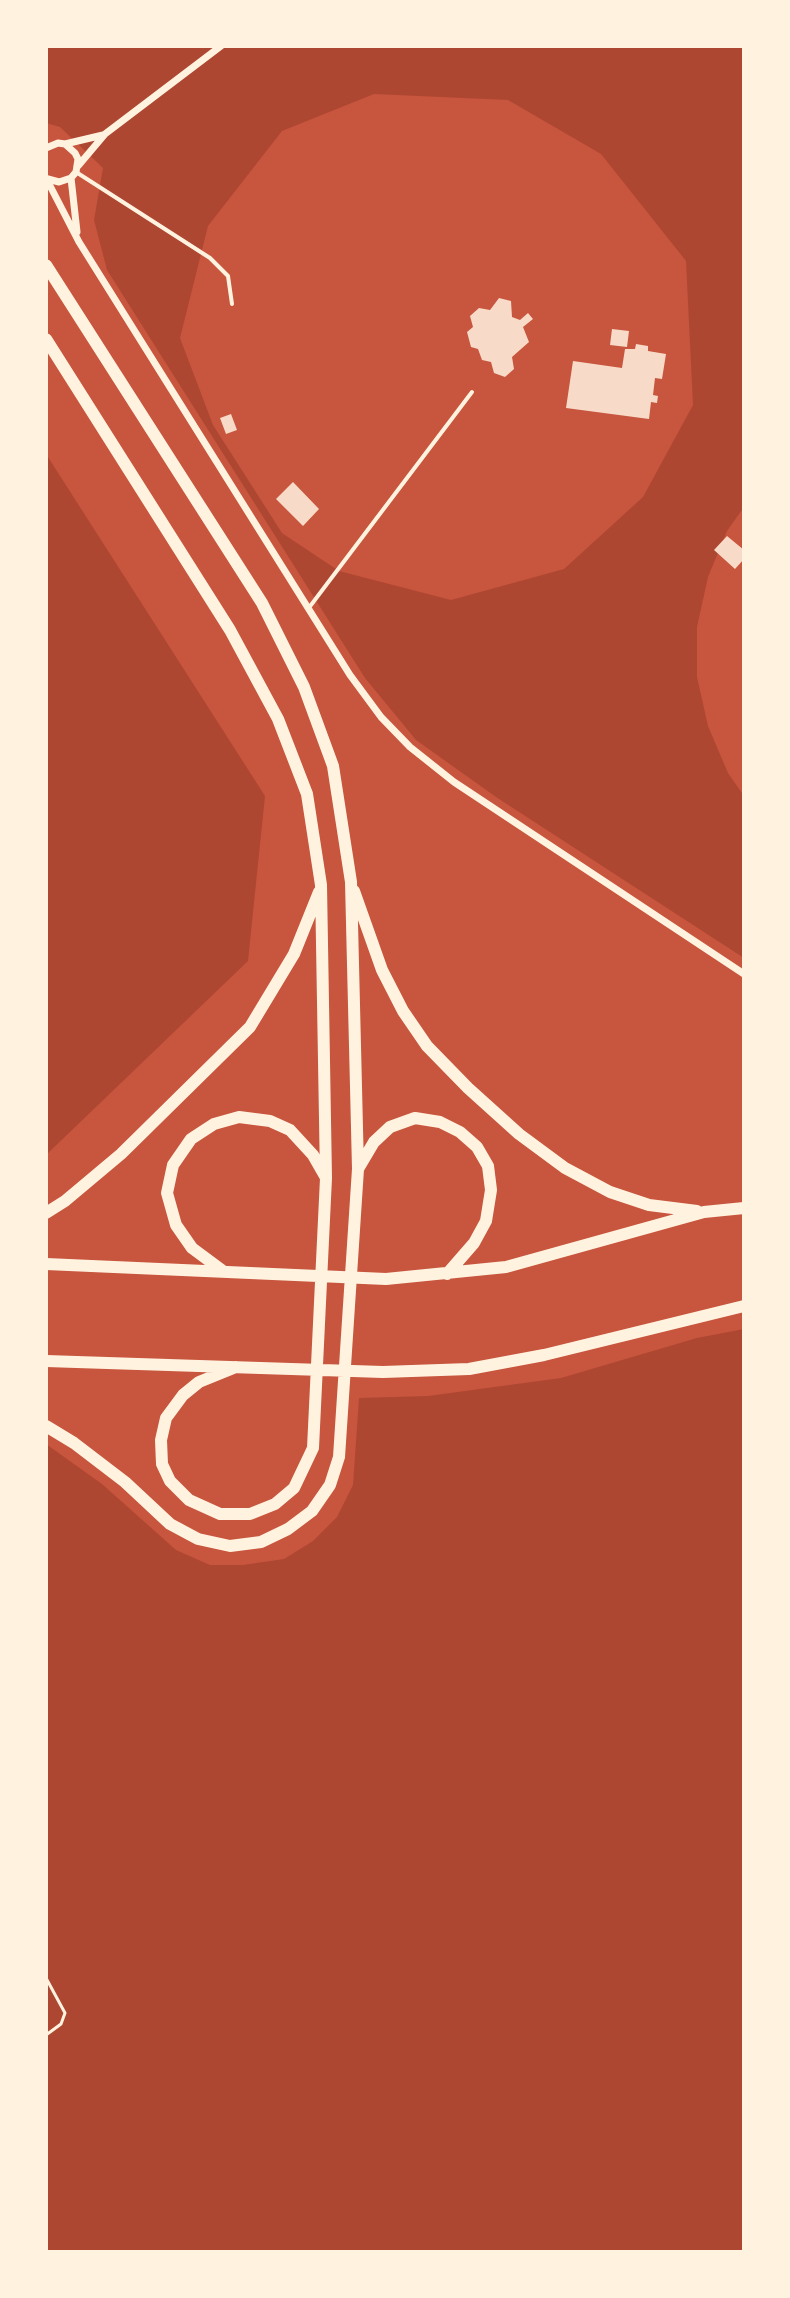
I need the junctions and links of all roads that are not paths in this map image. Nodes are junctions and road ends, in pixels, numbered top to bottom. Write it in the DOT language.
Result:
graph roads {
  1 [pos="221,46"];
  2 [pos="105,134"];
  3 [pos="65,144"];
  4 [pos="46,148"];
  5 [pos="75,172"];
  6 [pos="46,178"];
  7 [pos="77,235"];
  8 [pos="46,265"];
  9 [pos="232,304"];
  10 [pos="46,339"];
  11 [pos="472,392"];
  12 [pos="308,609"];
  13 [pos="351,882"];
  14 [pos="321,885"];
  15 [pos="744,974"];
  16 [pos="358,1169"];
  17 [pos="326,1178"];
  18 [pos="744,1208"];
  19 [pos="704,1212"];
  20 [pos="46,1213"];
  21 [pos="46,1264"];
  22 [pos="223,1271"];
  23 [pos="447,1274"];
  24 [pos="744,1306"];
  25 [pos="46,1361"];
  26 [pos="238,1367"];
  27 [pos="46,1426"];
  1 -- 2 [label="street"];
  2 -- 3 [label="street"];
  2 -- 5 [label="street"];
  3 -- 4 [label="street"];
  3 -- 5 [label="street"];
  5 -- 6 [label="street"];
  5 -- 7 [label="street"];
  5 -- 9 [label="lane"];
  6 -- 7 [label="street"];
  7 -- 12 [label="street"];
  8 -- 13 [label="highway"];
  10 -- 14 [label="highway"];
  11 -- 12 [label="lane"];
  12 -- 15 [label="street"];
  13 -- 16 [label="highway"];
  13 -- 19 [label="highway"];
  14 -- 17 [label="highway"];
  14 -- 20 [label="highway"];
  16 -- 23 [label="highway"];
  16 -- 27 [label="highway"];
  17 -- 22 [label="highway"];
  17 -- 26 [label="highway"];
  18 -- 19 [label="highway"];
  19 -- 23 [label="highway"];
  21 -- 22 [label="highway"];
  22 -- 23 [label="highway"];
  24 -- 26 [label="highway"];
  25 -- 26 [label="highway"];
}
